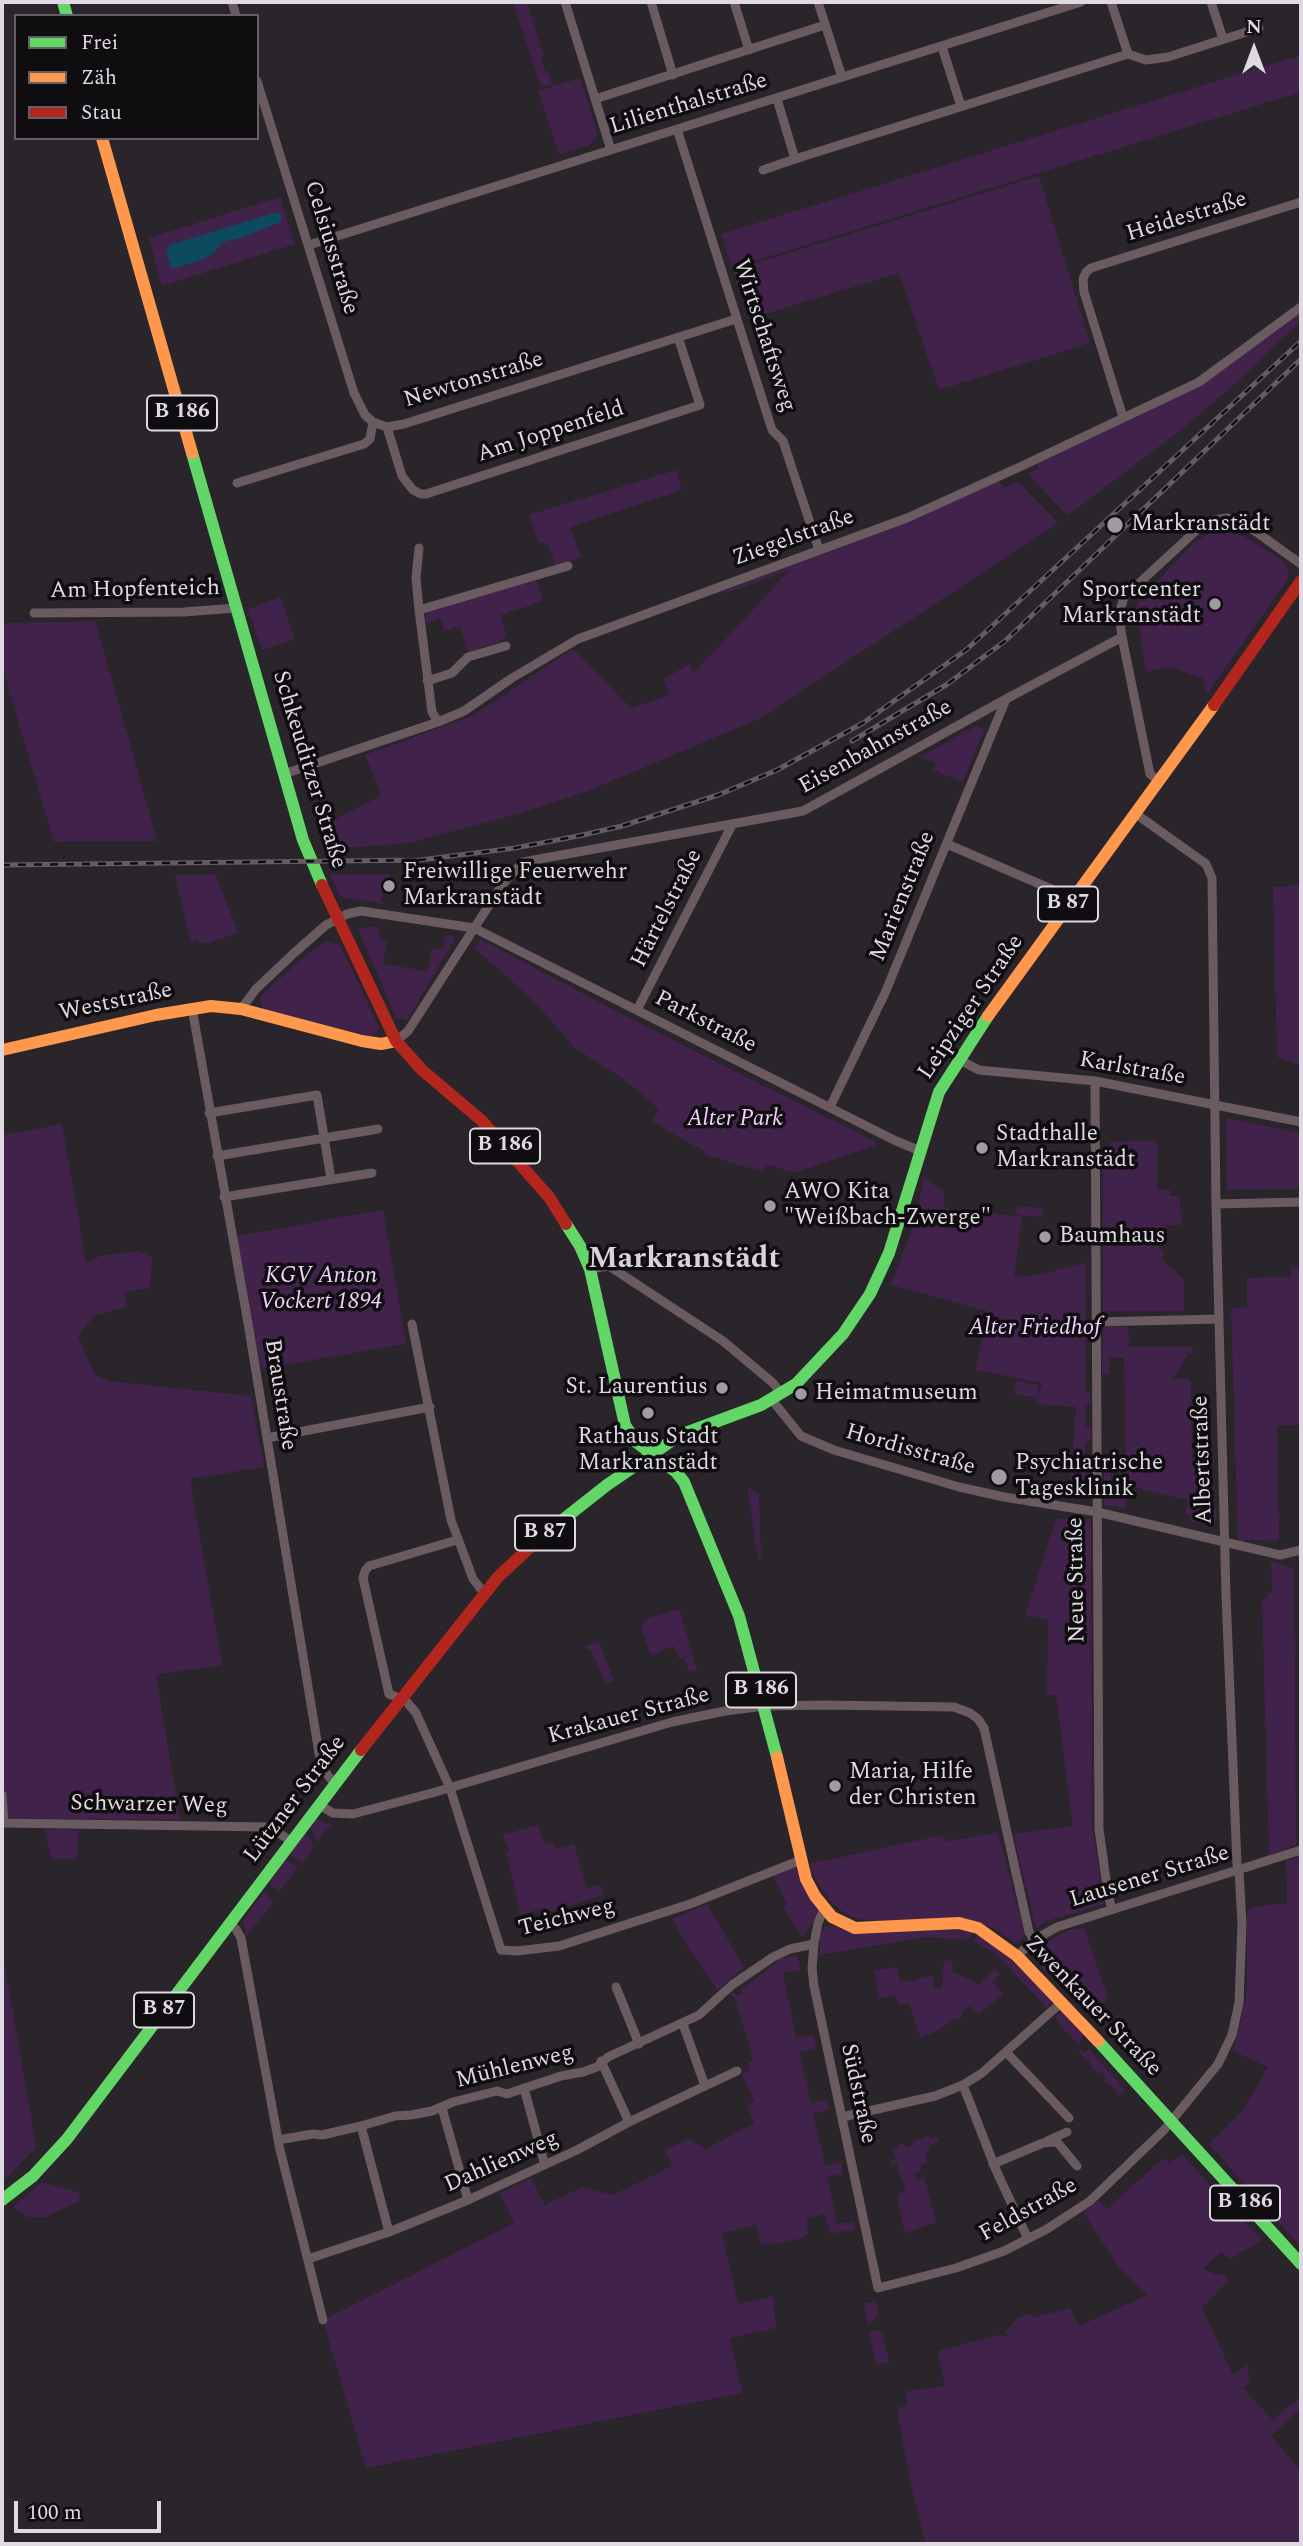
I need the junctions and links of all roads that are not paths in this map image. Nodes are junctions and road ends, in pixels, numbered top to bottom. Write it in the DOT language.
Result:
graph roads {
  1 [pos="565,2"];
  2 [pos="651,2"];
  3 [pos="734,2"];
  4 [pos="818,2"];
  5 [pos="1081,2"];
  6 [pos="1111,2"];
  7 [pos="1211,2"];
  8 [pos="825,26"];
  9 [pos="1259,28"];
  10 [pos="1223,40"];
  11 [pos="942,47"];
  12 [pos="749,50"];
  13 [pos="1128,54"];
  14 [pos="673,75"];
  15 [pos="842,77"];
  16 [pos="259,87"];
  17 [pos="595,99"];
  18 [pos="776,99"];
  19 [pos="961,106"];
  20 [pos="677,129"];
  21 [pos="103,140"];
  22 [pos="611,150"];
  23 [pos="796,159"];
  24 [pos="763,170"];
  25 [pos="1301,202"];
  26 [pos="309,245"];
  27 [pos="1301,307"];
  28 [pos="736,319"];
  29 [pos="678,337"];
  30 [pos="1124,418"];
  31 [pos="373,422"];
  32 [pos="387,427"];
  33 [pos="237,482"];
  34 [pos="419,548"];
  35 [pos="819,550"];
  36 [pos="1301,564"];
  37 [pos="568,566"];
  38 [pos="1301,581"];
  39 [pos="236,608"];
  40 [pos="419,610"];
  41 [pos="34,612"];
  42 [pos="1122,638"];
  43 [pos="506,646"];
  44 [pos="427,681"];
  45 [pos="1006,699"];
  46 [pos="438,722"];
  47 [pos="284,774"];
  48 [pos="1159,781"];
  49 [pos="1136,814"];
  50 [pos="732,825"];
  51 [pos="947,844"];
  52 [pos="1072,898"];
  53 [pos="339,917"];
  54 [pos="474,928"];
  55 [pos="192,1009"];
  56 [pos="240,1009"];
  57 [pos="637,1010"];
  58 [pos="396,1041"];
  59 [pos="2,1050"];
  60 [pos="958,1059"];
  61 [pos="1095,1081"];
  62 [pos="1214,1104"];
  63 [pos="830,1107"];
  64 [pos="209,1113"];
  65 [pos="1301,1122"];
  66 [pos="377,1129"];
  67 [pos="325,1138"];
  68 [pos="920,1151"];
  69 [pos="217,1156"];
  70 [pos="372,1173"];
  71 [pos="331,1179"];
  72 [pos="224,1197"];
  73 [pos="1301,1202"];
  74 [pos="1216,1204"];
  75 [pos="590,1269"];
  76 [pos="1219,1318"];
  77 [pos="1096,1322"];
  78 [pos="412,1324"];
  79 [pos="777,1397"];
  80 [pos="430,1408"];
  81 [pos="267,1438"];
  82 [pos="653,1454"];
  83 [pos="1097,1512"];
  84 [pos="457,1541"];
  85 [pos="1225,1543"];
  86 [pos="1301,1550"];
  87 [pos="484,1593"];
  88 [pos="399,1699"];
  89 [pos="765,1706"];
  90 [pos="335,1784"];
  91 [pos="450,1788"];
  92 [pos="2,1795"];
  93 [pos="319,1805"];
  94 [pos="3,1823"];
  95 [pos="291,1841"];
  96 [pos="1301,1850"];
  97 [pos="801,1860"];
  98 [pos="1239,1870"];
  99 [pos="824,1909"];
  100 [pos="1112,1910"];
  101 [pos="228,1923"];
  102 [pos="1034,1940"];
  103 [pos="814,1944"];
  104 [pos="1017,1956"];
  105 [pos="616,1987"];
  106 [pos="1062,2002"];
  107 [pos="682,2024"];
  108 [pos="639,2044"];
  109 [pos="1006,2052"];
  110 [pos="601,2061"];
  111 [pos="737,2071"];
  112 [pos="963,2085"];
  113 [pos="705,2086"];
  114 [pos="524,2088"];
  115 [pos="442,2108"];
  116 [pos="842,2117"];
  117 [pos="1069,2118"];
  118 [pos="1171,2121"];
  119 [pos="629,2122"];
  120 [pos="361,2126"];
  121 [pos="1067,2132"];
  122 [pos="278,2136"];
  123 [pos="1043,2143"];
  124 [pos="993,2164"];
  125 [pos="545,2165"];
  126 [pos="1077,2166"];
  127 [pos="2,2200"];
  128 [pos="468,2200"];
  129 [pos="389,2232"];
  130 [pos="1028,2239"];
  131 [pos="308,2259"];
  132 [pos="1301,2264"];
  133 [pos="878,2288"];
  134 [pos="323,2320"];
  1 -- 17 [label="street"];
  2 -- 14 [label="street"];
  3 -- 12 [label="street"];
  4 -- 8 [label="street"];
  5 -- 11 [label="street, Lilienthalstraße"];
  6 -- 13 [label="street"];
  7 -- 10 [label="street"];
  8 -- 12 [label="street"];
  8 -- 15 [label="street"];
  9 -- 10 [label="street"];
  10 -- 13 [label="street"];
  11 -- 15 [label="street, Lilienthalstraße"];
  11 -- 19 [label="street"];
  12 -- 14 [label="street"];
  13 -- 19 [label="street"];
  14 -- 17 [label="street"];
  15 -- 18 [label="street, Lilienthalstraße"];
  16 -- 26 [label="street, Celsiusstraße"];
  17 -- 22 [label="street"];
  18 -- 20 [label="street, Lilienthalstraße"];
  18 -- 23 [label="street"];
  19 -- 23 [label="street"];
  20 -- 22 [label="street, Lilienthalstraße"];
  20 -- 28 [label="street, Wirtschaftsweg"];
  21 -- 39 [label="main road, Schkeuditzer Straße / B 186"];
  22 -- 26 [label="street, Lilienthalstraße"];
  23 -- 24 [label="street"];
  25 -- 30 [label="street, Heidestraße"];
  26 -- 31 [label="street, Celsiusstraße"];
  27 -- 30 [label="street, Ziegelstraße"];
  28 -- 29 [label="street, Newtonstraße"];
  28 -- 35 [label="street, Wirtschaftsweg"];
  29 -- 32 [label="street, Newtonstraße"];
  29 -- 32 [label="street, Am Joppenfeld"];
  30 -- 35 [label="street, Ziegelstraße"];
  31 -- 32 [label="street, Newtonstraße"];
  31 -- 33 [label="street"];
  34 -- 40 [label="street"];
  35 -- 46 [label="street, Ziegelstraße"];
  36 -- 42 [label="street"];
  37 -- 40 [label="street"];
  38 -- 48 [label="main road, Leipziger Straße / B 87"];
  39 -- 41 [label="street, Am Hopfenteich"];
  39 -- 47 [label="main road, Schkeuditzer Straße / B 186"];
  40 -- 44 [label="street"];
  42 -- 45 [label="street, Eisenbahnstraße"];
  42 -- 48 [label="street"];
  43 -- 44 [label="street"];
  44 -- 46 [label="street"];
  45 -- 50 [label="street, Eisenbahnstraße"];
  45 -- 51 [label="street, Marienstraße"];
  46 -- 47 [label="street, Ziegelstraße"];
  47 -- 53 [label="main road, Schkeuditzer Straße / B 186"];
  48 -- 49 [label="main road, Leipziger Straße / B 87"];
  49 -- 52 [label="main road, Leipziger Straße / B 87"];
  49 -- 62 [label="street, Albertstraße"];
  50 -- 54 [label="street, Eisenbahnstraße"];
  50 -- 57 [label="street, Härtelstraße"];
  51 -- 52 [label="street"];
  51 -- 63 [label="street, Marienstraße"];
  52 -- 60 [label="main road, Leipziger Straße / B 87"];
  53 -- 54 [label="street, Parkstraße"];
  53 -- 56 [label="street"];
  53 -- 58 [label="main road, Schkeuditzer Straße / B 186"];
  54 -- 57 [label="street, Parkstraße"];
  54 -- 58 [label="street, Eisenbahnstraße"];
  55 -- 56 [label="main road, Weststraße"];
  55 -- 59 [label="main road, Weststraße"];
  55 -- 64 [label="street, Braustraße"];
  56 -- 58 [label="main road, Weststraße"];
  57 -- 63 [label="street, Parkstraße"];
  58 -- 75 [label="main road, Schkeuditzer Straße / B 186"];
  60 -- 61 [label="street, Karlstraße"];
  60 -- 68 [label="main road, Leipziger Straße / B 87"];
  61 -- 62 [label="street, Karlstraße"];
  61 -- 77 [label="street, Neue Straße"];
  62 -- 65 [label="street, Karlstraße"];
  62 -- 74 [label="street, Albertstraße"];
  63 -- 68 [label="street, Parkstraße"];
  64 -- 67 [label="street"];
  64 -- 69 [label="street, Braustraße"];
  66 -- 67 [label="street"];
  67 -- 69 [label="street"];
  67 -- 71 [label="street"];
  68 -- 79 [label="main road, Leipziger Straße / B 87"];
  69 -- 72 [label="street, Braustraße"];
  70 -- 71 [label="street"];
  71 -- 72 [label="street"];
  72 -- 81 [label="street, Braustraße"];
  73 -- 74 [label="street"];
  74 -- 76 [label="street, Albertstraße"];
  75 -- 79 [label="street, Hordisstraße"];
  75 -- 82 [label="main road, Schkeuditzer Straße / B 186"];
  76 -- 77 [label="street"];
  76 -- 85 [label="street, Albertstraße"];
  77 -- 83 [label="street, Neue Straße"];
  78 -- 80 [label="street"];
  79 -- 82 [label="main road, Leipziger Straße / B 87"];
  79 -- 83 [label="street, Hordisstraße"];
  80 -- 81 [label="street"];
  80 -- 84 [label="street"];
  81 -- 90 [label="street, Braustraße"];
  82 -- 87 [label="main road, Lützner Straße / B 87"];
  82 -- 89 [label="main road, Zwenkauer Straße / B 186"];
  83 -- 85 [label="street, Hordisstraße"];
  83 -- 100 [label="street, Neue Straße"];
  84 -- 87 [label="street"];
  84 -- 88 [label="street, Teichweg"];
  85 -- 86 [label="street, Hordisstraße"];
  85 -- 98 [label="street, Albertstraße"];
  87 -- 88 [label="main road, Lützner Straße / B 87"];
  88 -- 90 [label="main road, Lützner Straße / B 87"];
  88 -- 91 [label="street, Teichweg"];
  89 -- 91 [label="street, Krakauer Straße"];
  89 -- 97 [label="main road, Zwenkauer Straße / B 186"];
  89 -- 102 [label="street, Krakauer Straße"];
  90 -- 93 [label="main road, Lützner Straße / B 87"];
  91 -- 93 [label="street, Krakauer Straße"];
  91 -- 97 [label="street, Teichweg"];
  92 -- 94 [label="street"];
  93 -- 95 [label="main road, Lützner Straße / B 87"];
  94 -- 95 [label="street, Schwarzer Weg"];
  95 -- 101 [label="main road, Lützner Straße / B 87"];
  96 -- 98 [label="street, Lausener Straße"];
  97 -- 99 [label="main road, Zwenkauer Straße / B 186"];
  98 -- 100 [label="street, Lausener Straße"];
  98 -- 118 [label="street, Albertstraße"];
  99 -- 103 [label="street, Südstraße"];
  99 -- 104 [label="main road, Zwenkauer Straße / B 186"];
  100 -- 102 [label="street, Lausener Straße"];
  101 -- 122 [label="street"];
  101 -- 127 [label="main road, Lützner Straße / B 87"];
  102 -- 104 [label="street, Lausener Straße"];
  103 -- 107 [label="street, Mühlenweg"];
  103 -- 116 [label="street, Südstraße"];
  104 -- 106 [label="main road, Zwenkauer Straße / B 186"];
  105 -- 108 [label="street"];
  106 -- 109 [label="street"];
  106 -- 118 [label="main road, Zwenkauer Straße / B 186"];
  107 -- 108 [label="street, Mühlenweg"];
  107 -- 113 [label="street"];
  108 -- 110 [label="street, Mühlenweg"];
  109 -- 112 [label="street"];
  109 -- 117 [label="street"];
  110 -- 114 [label="street, Mühlenweg"];
  110 -- 119 [label="street"];
  111 -- 113 [label="street, Dahlienweg"];
  112 -- 116 [label="street"];
  112 -- 124 [label="street"];
  113 -- 119 [label="street, Dahlienweg"];
  114 -- 115 [label="street, Mühlenweg"];
  114 -- 125 [label="street"];
  115 -- 120 [label="street, Mühlenweg"];
  115 -- 128 [label="street"];
  116 -- 133 [label="street, Südstraße"];
  118 -- 130 [label="street, Feldstraße"];
  118 -- 132 [label="main road, Zwenkauer Straße / B 186"];
  119 -- 125 [label="street, Dahlienweg"];
  120 -- 122 [label="street, Mühlenweg"];
  120 -- 129 [label="street"];
  121 -- 123 [label="street"];
  122 -- 131 [label="street"];
  123 -- 124 [label="street"];
  123 -- 126 [label="street"];
  124 -- 130 [label="street"];
  125 -- 128 [label="street, Dahlienweg"];
  128 -- 129 [label="street, Dahlienweg"];
  129 -- 131 [label="street, Dahlienweg"];
  130 -- 133 [label="street, Feldstraße"];
  131 -- 134 [label="street"];
}
